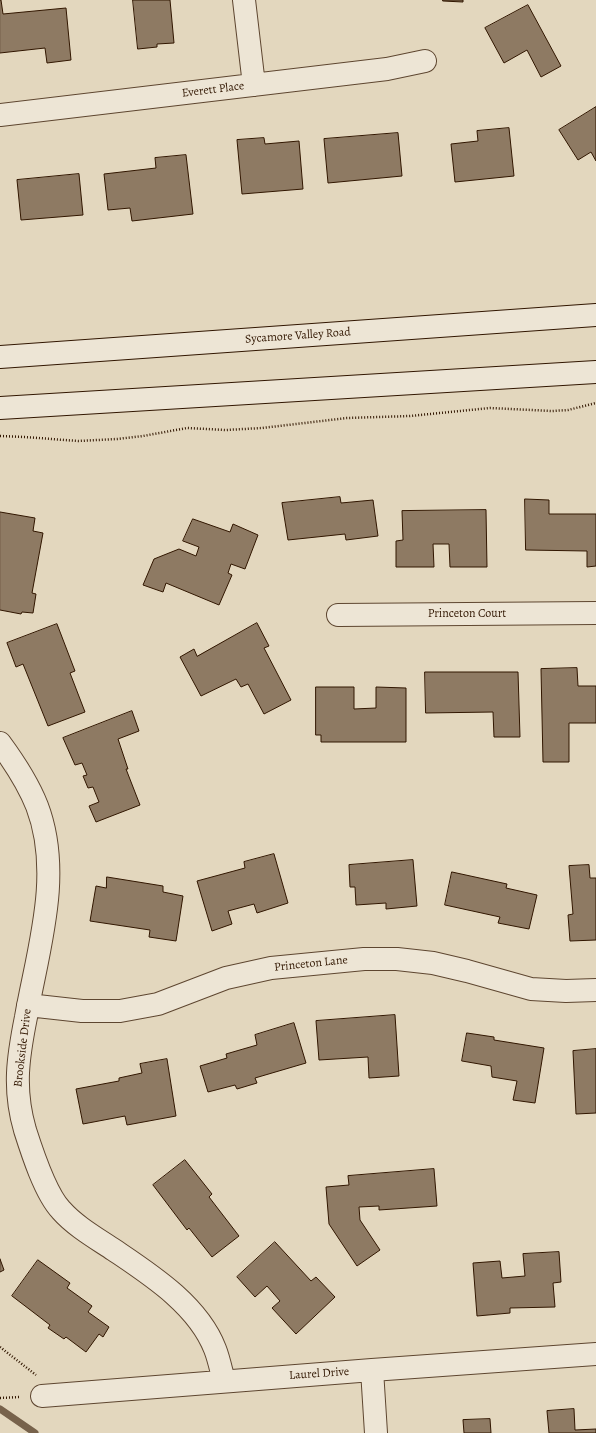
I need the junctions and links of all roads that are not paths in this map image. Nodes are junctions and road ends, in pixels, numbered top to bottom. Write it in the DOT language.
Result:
graph roads {
  1 [pos="244,0"];
  2 [pos="425,61"];
  3 [pos="254,85"];
  4 [pos="0,115"];
  5 [pos="596,315"];
  6 [pos="0,357"];
  7 [pos="596,372"];
  8 [pos="0,408"];
  9 [pos="596,612"];
  10 [pos="338,615"];
  11 [pos="0,743"];
  12 [pos="596,990"];
  13 [pos="28,1004"];
  14 [pos="596,1354"];
  15 [pos="372,1370"];
  16 [pos="224,1381"];
  17 [pos="49,1395"];
  18 [pos="376,1433"];
  1 -- 3 [label="street"];
  2 -- 3 [label="street, Everett Place"];
  3 -- 4 [label="street, Everett Place"];
  5 -- 6 [label="street, Sycamore Valley Road"];
  7 -- 8 [label="street"];
  9 -- 10 [label="street, Princeton Court"];
  11 -- 13 [label="street, Brookside Drive"];
  12 -- 13 [label="street, Princeton Lane"];
  13 -- 16 [label="street, Brookside Drive"];
  14 -- 15 [label="street, Laurel Drive"];
  15 -- 16 [label="street, Laurel Drive"];
  15 -- 18 [label="street"];
  16 -- 17 [label="street, Laurel Drive"];
}
